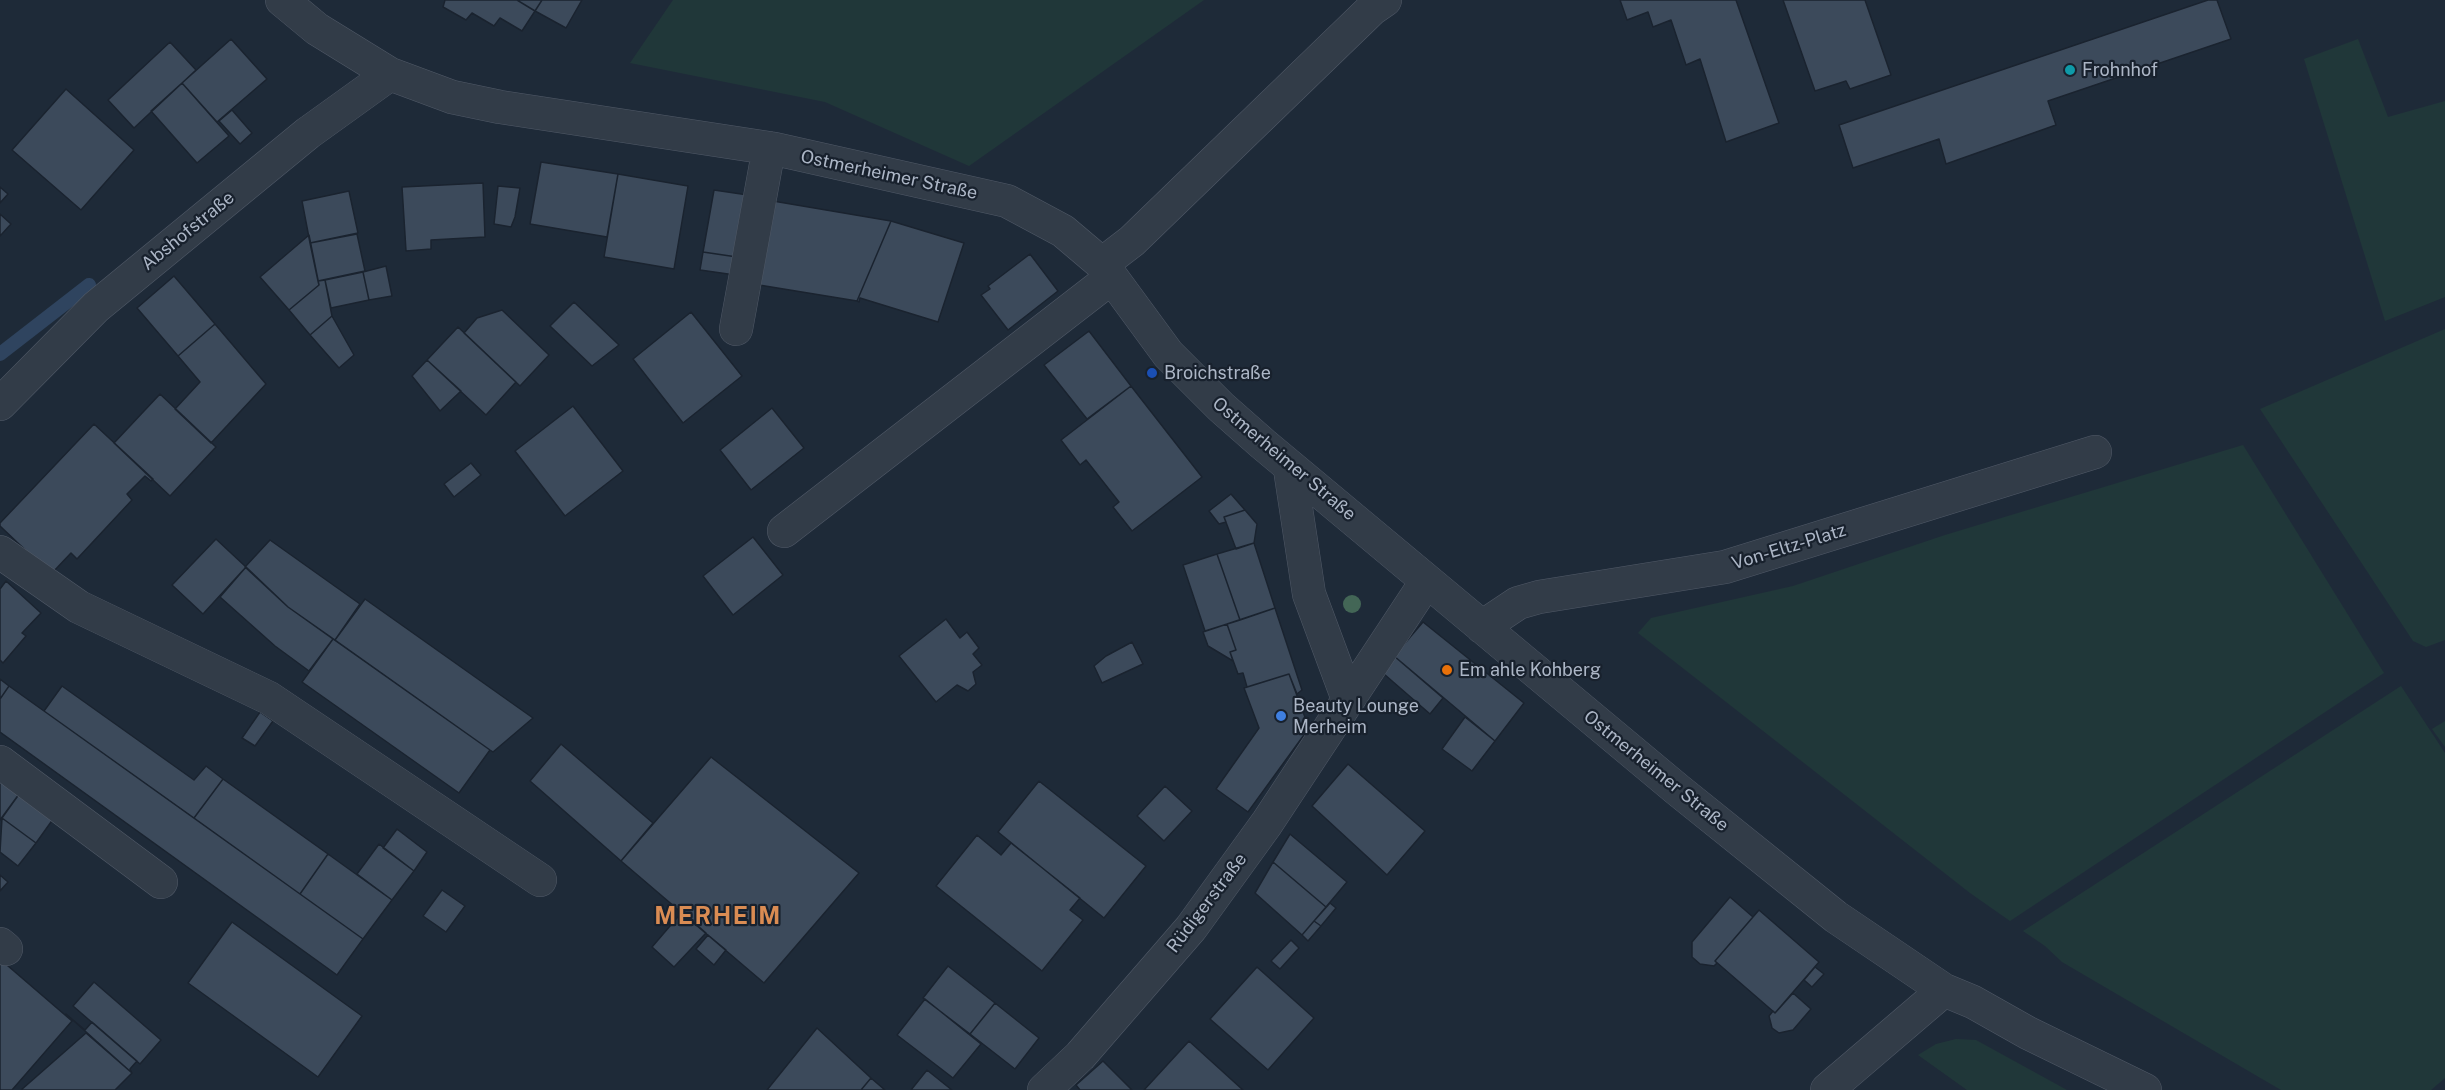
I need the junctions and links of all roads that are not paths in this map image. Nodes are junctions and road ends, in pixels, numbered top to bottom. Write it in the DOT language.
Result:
graph roads {
  1 [pos="282,0"];
  2 [pos="1385,0"];
  3 [pos="390,74"];
  4 [pos="769,148"];
  5 [pos="1106,271"];
  6 [pos="736,329"];
  7 [pos="0,404"];
  8 [pos="2095,452"];
  9 [pos="1290,469"];
  10 [pos="784,531"];
  11 [pos="0,552"];
  12 [pos="1426,582"];
  13 [pos="1482,627"];
  14 [pos="1348,699"];
  15 [pos="0,762"];
  16 [pos="540,880"];
  17 [pos="161,882"];
  18 [pos="1944,990"];
  19 [pos="1044,1090"];
  20 [pos="1827,1090"];
  21 [pos="2145,1090"];
  1 -- 3 [label="street, Ostmerheimer Straße"];
  2 -- 5 [label="street"];
  3 -- 4 [label="street, Ostmerheimer Straße"];
  3 -- 7 [label="street, Abshofstraße"];
  4 -- 5 [label="street, Ostmerheimer Straße"];
  4 -- 6 [label="street"];
  5 -- 9 [label="street, Ostmerheimer Straße"];
  5 -- 10 [label="street"];
  8 -- 13 [label="street, Von-Eltz-Platz"];
  9 -- 12 [label="street, Ostmerheimer Straße"];
  9 -- 14 [label="street"];
  11 -- 16 [label="street"];
  12 -- 13 [label="street, Ostmerheimer Straße"];
  12 -- 14 [label="street, Rüdigerstraße"];
  13 -- 18 [label="street, Ostmerheimer Straße"];
  14 -- 19 [label="street, Rüdigerstraße"];
  15 -- 17 [label="street"];
  18 -- 20 [label="street"];
  18 -- 21 [label="street, Ostmerheimer Straße"];
}
